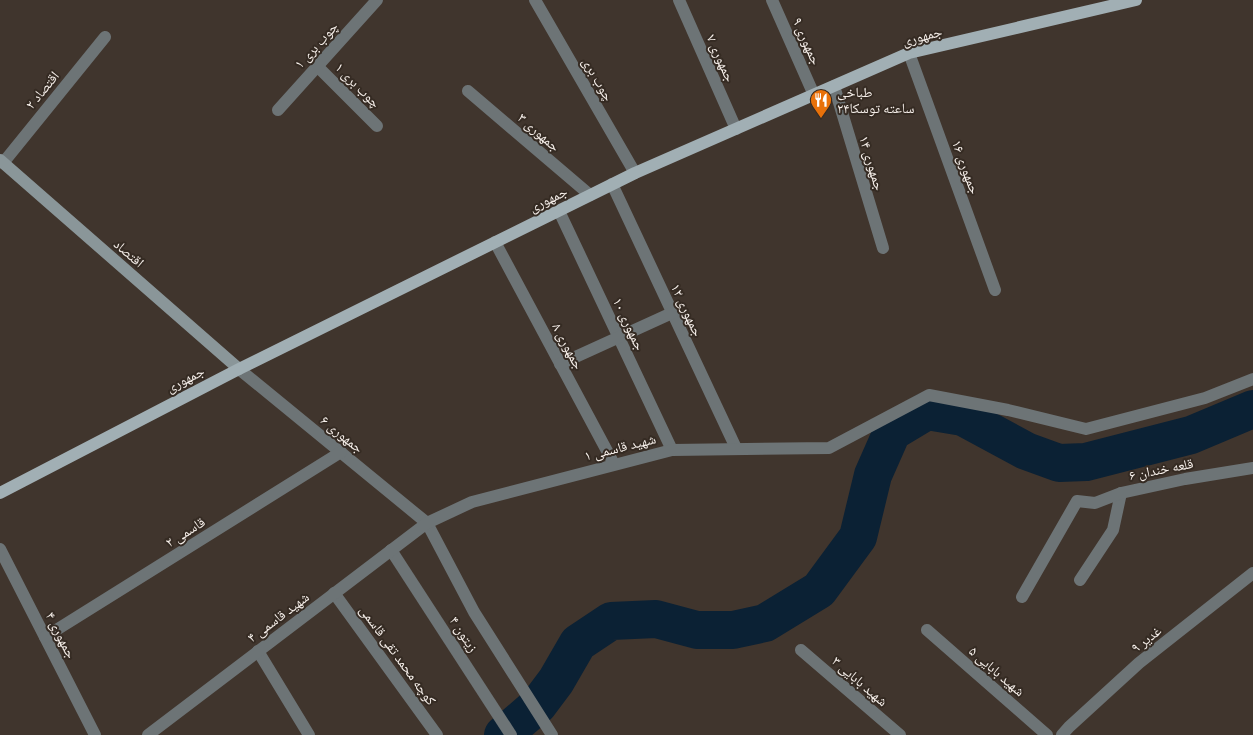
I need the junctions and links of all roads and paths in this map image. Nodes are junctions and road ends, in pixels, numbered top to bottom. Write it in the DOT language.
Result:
graph roads {
  1 [pos="377,0"];
  2 [pos="535,0"];
  3 [pos="679,0"];
  4 [pos="772,0"];
  5 [pos="1136,0"];
  6 [pos="105,37"];
  7 [pos="909,53"];
  8 [pos="317,66"];
  9 [pos="834,86"];
  10 [pos="468,91"];
  11 [pos="814,95"];
  12 [pos="278,110"];
  13 [pos="377,126"];
  14 [pos="736,129"];
  15 [pos="1,162"];
  16 [pos="635,173"];
  17 [pos="612,184"];
  18 [pos="590,196"];
  19 [pos="559,211"];
  20 [pos="495,242"];
  21 [pos="883,248"];
  22 [pos="995,290"];
  23 [pos="672,313"];
  24 [pos="618,337"];
  25 [pos="560,364"];
  26 [pos="239,369"];
  27 [pos="1253,379"];
  28 [pos="736,448"];
  29 [pos="672,450"];
  30 [pos="341,452"];
  31 [pos="614,464"];
  32 [pos="1253,468"];
  33 [pos="0,493"];
  34 [pos="1121,493"];
  35 [pos="427,523"];
  36 [pos="0,549"];
  37 [pos="391,550"];
  38 [pos="1253,573"];
  39 [pos="1080,580"];
  40 [pos="334,593"];
  41 [pos="1022,597"];
  42 [pos="928,630"];
  43 [pos="45,637"];
  44 [pos="801,650"];
  45 [pos="258,651"];
  46 [pos="551,733"];
  47 [pos="95,735"];
  48 [pos="148,735"];
  49 [pos="309,735"];
  50 [pos="437,735"];
  51 [pos="510,735"];
  52 [pos="900,735"];
  53 [pos="1047,735"];
  54 [pos="1062,735"];
  1 -- 8 [label="street, ۱ چوب بری"];
  2 -- 16 [label="street, چوب بری"];
  3 -- 14 [label="street, ۷ جمهوری"];
  4 -- 11 [label="street, ۹ جمهوری"];
  5 -- 7 [label="main road, جمهوری"];
  6 -- 15 [label="street, ۲ اقتصاد"];
  7 -- 9 [label="main road, جمهوری"];
  7 -- 22 [label="street, ۱۶ جمهوری"];
  8 -- 12 [label="street, ۱ چوب بری"];
  8 -- 13 [label="street, چوب بری ۱"];
  9 -- 11 [label="main road, جمهوری"];
  9 -- 21 [label="street, ۱۴ جمهوری"];
  10 -- 18 [label="street, ۳ جمهوری"];
  11 -- 14 [label="main road, جمهوری"];
  14 -- 16 [label="main road, جمهوری"];
  15 -- 26 [label="main road, اقتصاد"];
  16 -- 17 [label="main road, جمهوری"];
  17 -- 18 [label="main road, جمهوری"];
  17 -- 23 [label="street, ۱۲ جمهوری"];
  18 -- 19 [label="main road, جمهوری"];
  19 -- 20 [label="main road, جمهوری"];
  19 -- 24 [label="street, ۱۰ جمهوری"];
  20 -- 25 [label="street, ۸ جمهوری"];
  20 -- 26 [label="main road, جمهوری"];
  23 -- 24 [label="street"];
  23 -- 28 [label="street, ۱۲ جمهوری"];
  24 -- 25 [label="street"];
  24 -- 29 [label="street, ۱۰ جمهوری"];
  25 -- 31 [label="street, ۸ جمهوری"];
  26 -- 30 [label="street, جمهوری ۶"];
  26 -- 33 [label="main road, جمهوری"];
  27 -- 28 [label="street, ۱ شهید قاسمی"];
  28 -- 29 [label="street, ۱ شهید قاسمی"];
  29 -- 31 [label="street, ۱ شهید قاسمی"];
  30 -- 35 [label="street, جمهوری ۶"];
  30 -- 43 [label="street, قاسمی ۲"];
  31 -- 35 [label="street, ۱ شهید قاسمی"];
  32 -- 34 [label="street, ۶ قلعه خندان"];
  34 -- 39 [label="street"];
  34 -- 41 [label="street, ۶ قلعه خندان"];
  35 -- 37 [label="street, ۴ شهید قاسمی"];
  35 -- 46 [label="street"];
  36 -- 43 [label="street, جمهوری ۴"];
  37 -- 40 [label="street, ۴ شهید قاسمی"];
  37 -- 51 [label="street, زیتون ۴"];
  38 -- 54 [label="street, غدیر ۹"];
  40 -- 45 [label="street, ۴ شهید قاسمی"];
  40 -- 50 [label="street, کوچه محمد تقی قاسمی"];
  42 -- 53 [label="street, ۵ شهید بابایی"];
  43 -- 47 [label="street, جمهوری ۴"];
  44 -- 52 [label="street, ۳ شهید بابایی"];
  45 -- 48 [label="street, ۴ شهید قاسمی"];
  45 -- 49 [label="street"];
}
